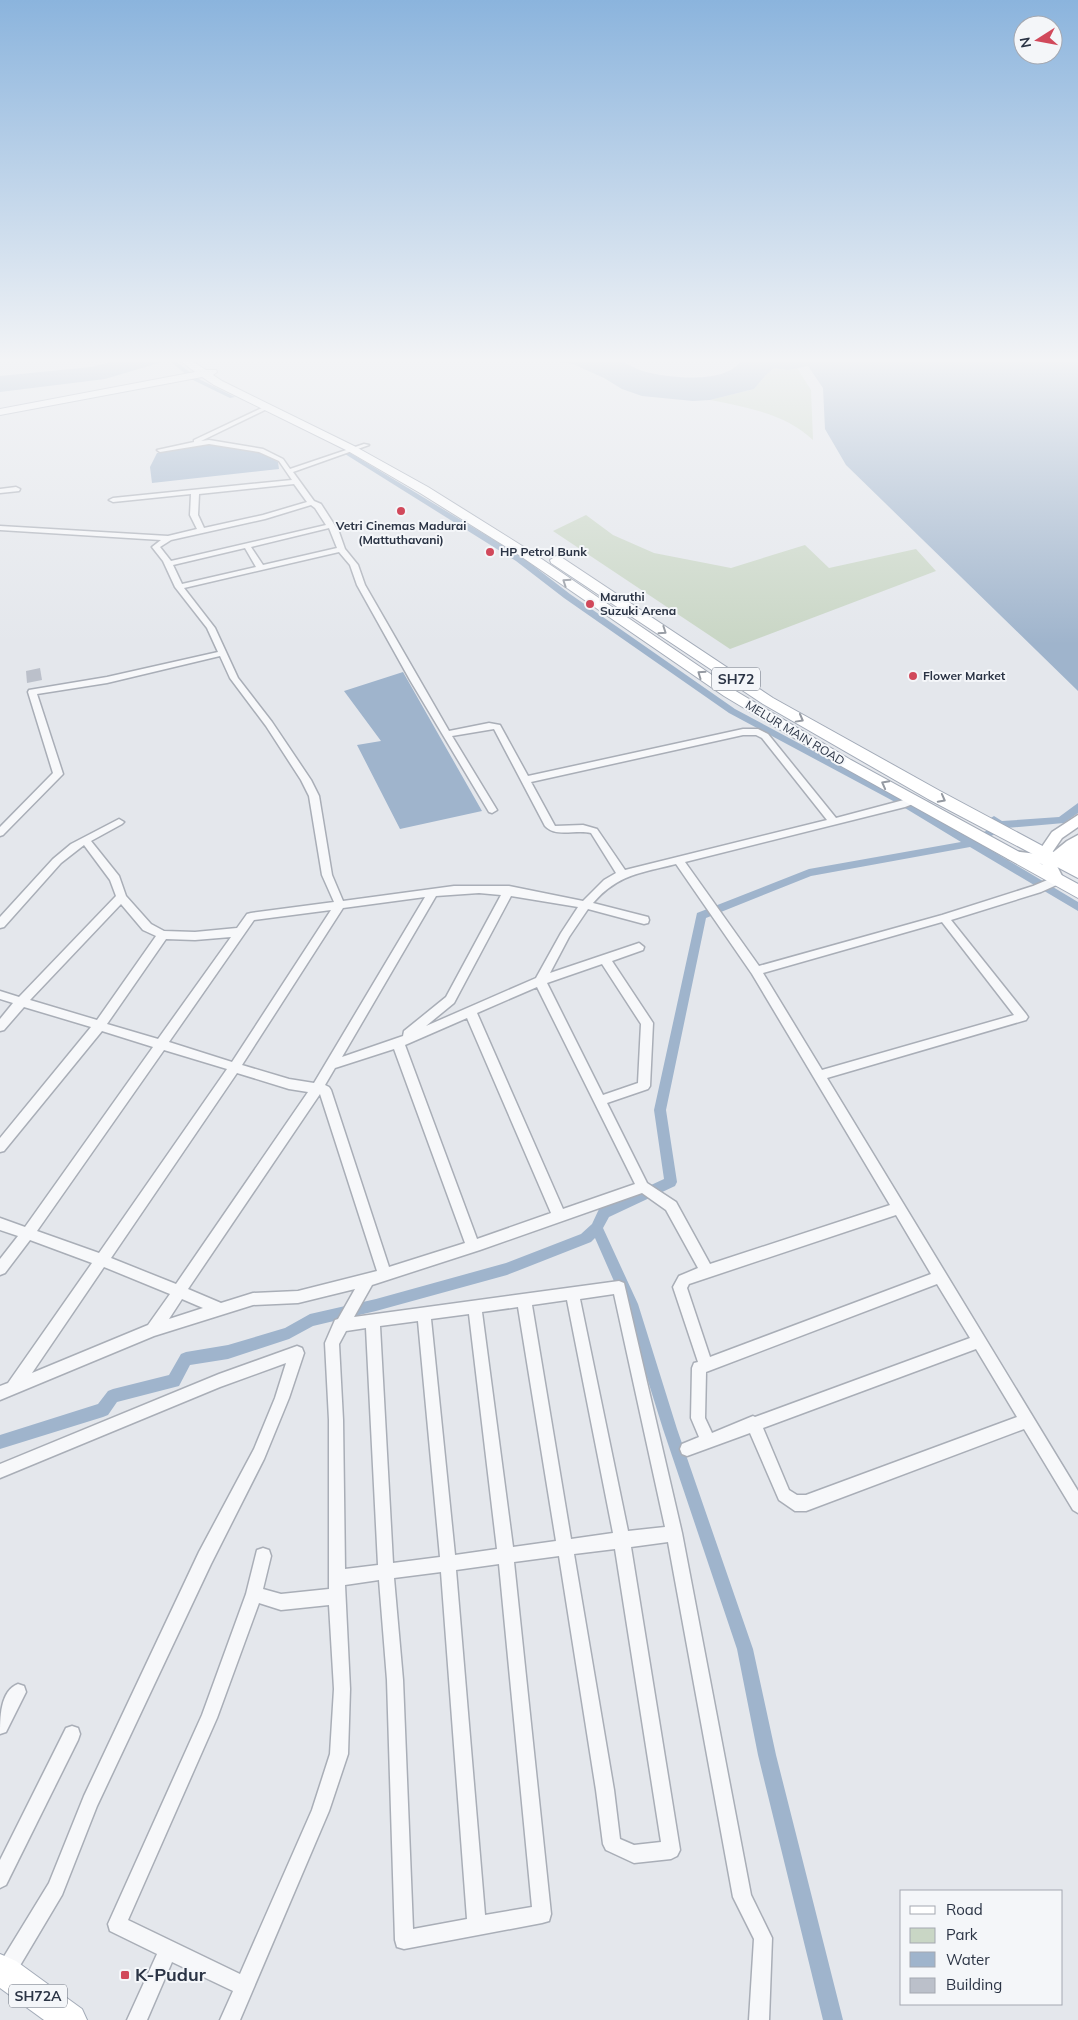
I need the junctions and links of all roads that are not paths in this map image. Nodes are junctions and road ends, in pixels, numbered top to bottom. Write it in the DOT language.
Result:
graph roads {
  1 [pos="274,456"];
  2 [pos="332,456"];
  3 [pos="365,456"];
  4 [pos="386,456"];
  5 [pos="290,471"];
  6 [pos="297,482"];
  7 [pos="16,489"];
  8 [pos="0,490"];
  9 [pos="195,492"];
  10 [pos="112,500"];
  11 [pos="312,503"];
  12 [pos="470,505"];
  13 [pos="491,518"];
  14 [pos="330,526"];
  15 [pos="0,528"];
  16 [pos="202,530"];
  17 [pos="168,538"];
  18 [pos="247,546"];
  19 [pos="342,549"];
  20 [pos="169,564"];
  21 [pos="261,568"];
  22 [pos="180,587"];
  23 [pos="223,653"];
  24 [pos="446,735"];
  25 [pos="525,780"];
  26 [pos="909,802"];
  27 [pos="492,810"];
  28 [pos="1078,820"];
  29 [pos="833,821"];
  30 [pos="119,822"];
  31 [pos="0,833"];
  32 [pos="995,833"];
  33 [pos="1057,835"];
  34 [pos="85,840"];
  35 [pos="1019,840"];
  36 [pos="1075,842"];
  37 [pos="1013,856"];
  38 [pos="1049,858"];
  39 [pos="678,859"];
  40 [pos="1078,868"];
  41 [pos="1078,872"];
  42 [pos="622,874"];
  43 [pos="1054,882"];
  44 [pos="509,890"];
  45 [pos="1078,892"];
  46 [pos="433,893"];
  47 [pos="121,897"];
  48 [pos="584,904"];
  49 [pos="340,905"];
  50 [pos="944,918"];
  51 [pos="644,920"];
  52 [pos="0,924"];
  53 [pos="241,932"];
  54 [pos="163,935"];
  55 [pos="639,947"];
  56 [pos="605,959"];
  57 [pos="756,971"];
  58 [pos="540,981"];
  59 [pos="0,995"];
  60 [pos="21,1002"];
  61 [pos="470,1011"];
  62 [pos="99,1026"];
  63 [pos="0,1027"];
  64 [pos="398,1042"];
  65 [pos="160,1046"];
  66 [pos="331,1065"];
  67 [pos="234,1068"];
  68 [pos="819,1076"];
  69 [pos="317,1089"];
  70 [pos="600,1101"];
  71 [pos="0,1147"];
  72 [pos="645,1189"];
  73 [pos="899,1208"];
  74 [pos="559,1216"];
  75 [pos="0,1224"];
  76 [pos="28,1233"];
  77 [pos="473,1246"];
  78 [pos="101,1260"];
  79 [pos="0,1270"];
  80 [pos="707,1271"];
  81 [pos="385,1274"];
  82 [pos="940,1277"];
  83 [pos="367,1280"];
  84 [pos="180,1292"];
  85 [pos="572,1293"];
  86 [pos="524,1300"];
  87 [pos="475,1307"];
  88 [pos="221,1309"];
  89 [pos="424,1314"];
  90 [pos="343,1321"];
  91 [pos="373,1321"];
  92 [pos="153,1330"];
  93 [pos="979,1340"];
  94 [pos="706,1365"];
  95 [pos="6,1390"];
  96 [pos="1027,1421"];
  97 [pos="754,1424"];
  98 [pos="708,1441"];
  99 [pos="687,1449"];
  100 [pos="0,1471"];
  101 [pos="1078,1505"];
  102 [pos="674,1534"];
  103 [pos="622,1540"];
  104 [pos="564,1548"];
  105 [pos="263,1556"];
  106 [pos="506,1556"];
  107 [pos="448,1564"];
  108 [pos="386,1573"];
  109 [pos="338,1578"];
  110 [pos="254,1594"];
  111 [pos="337,1596"];
  112 [pos="18,1692"];
  113 [pos="0,1726"];
  114 [pos="72,1734"];
  115 [pos="0,1879"];
  116 [pos="477,1926"];
  117 [pos="168,1950"];
  118 [pos="2,1968"];
  119 [pos="244,1986"];
  120 [pos="71,2020"];
  121 [pos="137,2020"];
  122 [pos="230,2020"];
  123 [pos="759,2020"];
  1 -- 5 [label="street"];
  2 -- 5 [label="street"];
  26 -- 3 [label="main road, MELUR MAIN ROAD / SH72, one-way"];
  4 -- 12 [label="main road"];
  5 -- 6 [label="street"];
  6 -- 9 [label="street"];
  6 -- 11 [label="street"];
  7 -- 8 [label="street"];
  9 -- 10 [label="street"];
  9 -- 16 [label="street"];
  11 -- 14 [label="street"];
  11 -- 16 [label="street"];
  13 -- 32 [label="main road, MELUR MAIN ROAD / SH72, one-way"];
  14 -- 18 [label="street"];
  14 -- 19 [label="street"];
  15 -- 17 [label="street"];
  16 -- 17 [label="street"];
  17 -- 20 [label="street"];
  18 -- 20 [label="street"];
  18 -- 21 [label="street"];
  19 -- 21 [label="street"];
  19 -- 24 [label="street"];
  20 -- 22 [label="street"];
  21 -- 22 [label="street"];
  22 -- 23 [label="street"];
  23 -- 31 [label="street"];
  23 -- 49 [label="street"];
  24 -- 25 [label="street"];
  24 -- 27 [label="street"];
  25 -- 29 [label="street"];
  25 -- 42 [label="street"];
  26 -- 29 [label="street"];
  26 -- 32 [label="main road, MELUR MAIN ROAD / SH72"];
  28 -- 33 [label="main road"];
  29 -- 39 [label="street"];
  30 -- 34 [label="street"];
  32 -- 35 [label="main road, MELUR MAIN ROAD / SH72"];
  32 -- 37 [label="main road, MELUR MAIN ROAD / SH72"];
  33 -- 35 [label="main road"];
  33 -- 38 [label="main road"];
  34 -- 47 [label="street"];
  34 -- 52 [label="street"];
  35 -- 38 [label="main road, MELUR MAIN ROAD / SH72"];
  36 -- 38 [label="main road"];
  36 -- 40 [label="main road"];
  37 -- 38 [label="main road"];
  37 -- 43 [label="main road, MELUR MAIN ROAD / SH72"];
  38 -- 41 [label="main road, MELUR MAIN ROAD / SH72"];
  38 -- 43 [label="main road"];
  39 -- 42 [label="street"];
  39 -- 57 [label="street"];
  42 -- 48 [label="street"];
  43 -- 45 [label="main road, MELUR MAIN ROAD / SH72"];
  43 -- 50 [label="street"];
  44 -- 46 [label="street"];
  44 -- 48 [label="street"];
  44 -- 64 [label="street"];
  46 -- 49 [label="street"];
  46 -- 66 [label="street"];
  47 -- 54 [label="street"];
  47 -- 60 [label="street"];
  48 -- 51 [label="street"];
  48 -- 58 [label="street"];
  49 -- 53 [label="street"];
  49 -- 67 [label="street"];
  50 -- 57 [label="street"];
  50 -- 68 [label="street"];
  53 -- 54 [label="street"];
  53 -- 65 [label="street"];
  54 -- 62 [label="street"];
  55 -- 56 [label="street"];
  56 -- 58 [label="street"];
  56 -- 70 [label="street"];
  57 -- 68 [label="street"];
  58 -- 61 [label="street"];
  58 -- 70 [label="street"];
  59 -- 60 [label="street"];
  60 -- 62 [label="street"];
  60 -- 63 [label="street"];
  61 -- 64 [label="street"];
  61 -- 74 [label="street"];
  62 -- 65 [label="street"];
  62 -- 71 [label="street"];
  64 -- 66 [label="street"];
  64 -- 77 [label="street"];
  65 -- 67 [label="street"];
  65 -- 76 [label="street"];
  66 -- 69 [label="street"];
  67 -- 69 [label="street"];
  67 -- 78 [label="street"];
  68 -- 73 [label="street"];
  69 -- 81 [label="street"];
  69 -- 84 [label="street"];
  70 -- 72 [label="street"];
  72 -- 74 [label="street"];
  72 -- 80 [label="street"];
  73 -- 80 [label="street"];
  73 -- 82 [label="street"];
  74 -- 77 [label="street"];
  75 -- 76 [label="street"];
  76 -- 78 [label="street"];
  76 -- 79 [label="street"];
  77 -- 81 [label="street"];
  78 -- 84 [label="street"];
  78 -- 95 [label="street"];
  80 -- 94 [label="street"];
  81 -- 83 [label="street"];
  82 -- 93 [label="street"];
  82 -- 94 [label="street"];
  83 -- 88 [label="street"];
  83 -- 90 [label="street"];
  84 -- 88 [label="street"];
  84 -- 92 [label="street"];
  85 -- 86 [label="street"];
  85 -- 102 [label="street"];
  85 -- 103 [label="street"];
  86 -- 87 [label="street"];
  86 -- 104 [label="street"];
  87 -- 89 [label="street"];
  87 -- 106 [label="street"];
  88 -- 92 [label="street"];
  89 -- 91 [label="street"];
  89 -- 107 [label="street"];
  90 -- 91 [label="street"];
  90 -- 109 [label="street"];
  91 -- 108 [label="street"];
  92 -- 95 [label="street"];
  93 -- 96 [label="street"];
  93 -- 97 [label="street"];
  94 -- 98 [label="street"];
  96 -- 97 [label="street"];
  96 -- 101 [label="street"];
  97 -- 98 [label="street"];
  98 -- 99 [label="street"];
  100 -- 118 [label="street"];
  102 -- 103 [label="street"];
  102 -- 123 [label="street"];
  103 -- 104 [label="street"];
  103 -- 104 [label="street"];
  104 -- 106 [label="street"];
  105 -- 110 [label="street"];
  106 -- 107 [label="street"];
  106 -- 116 [label="street"];
  107 -- 108 [label="street"];
  107 -- 116 [label="street"];
  108 -- 109 [label="street"];
  108 -- 116 [label="street"];
  109 -- 111 [label="street"];
  110 -- 111 [label="street"];
  110 -- 117 [label="street"];
  111 -- 119 [label="street"];
  112 -- 113 [label="street"];
  114 -- 115 [label="street"];
  117 -- 119 [label="street"];
  117 -- 121 [label="street"];
  118 -- 120 [label="main road, SH72A"];
  119 -- 122 [label="street"];
}
